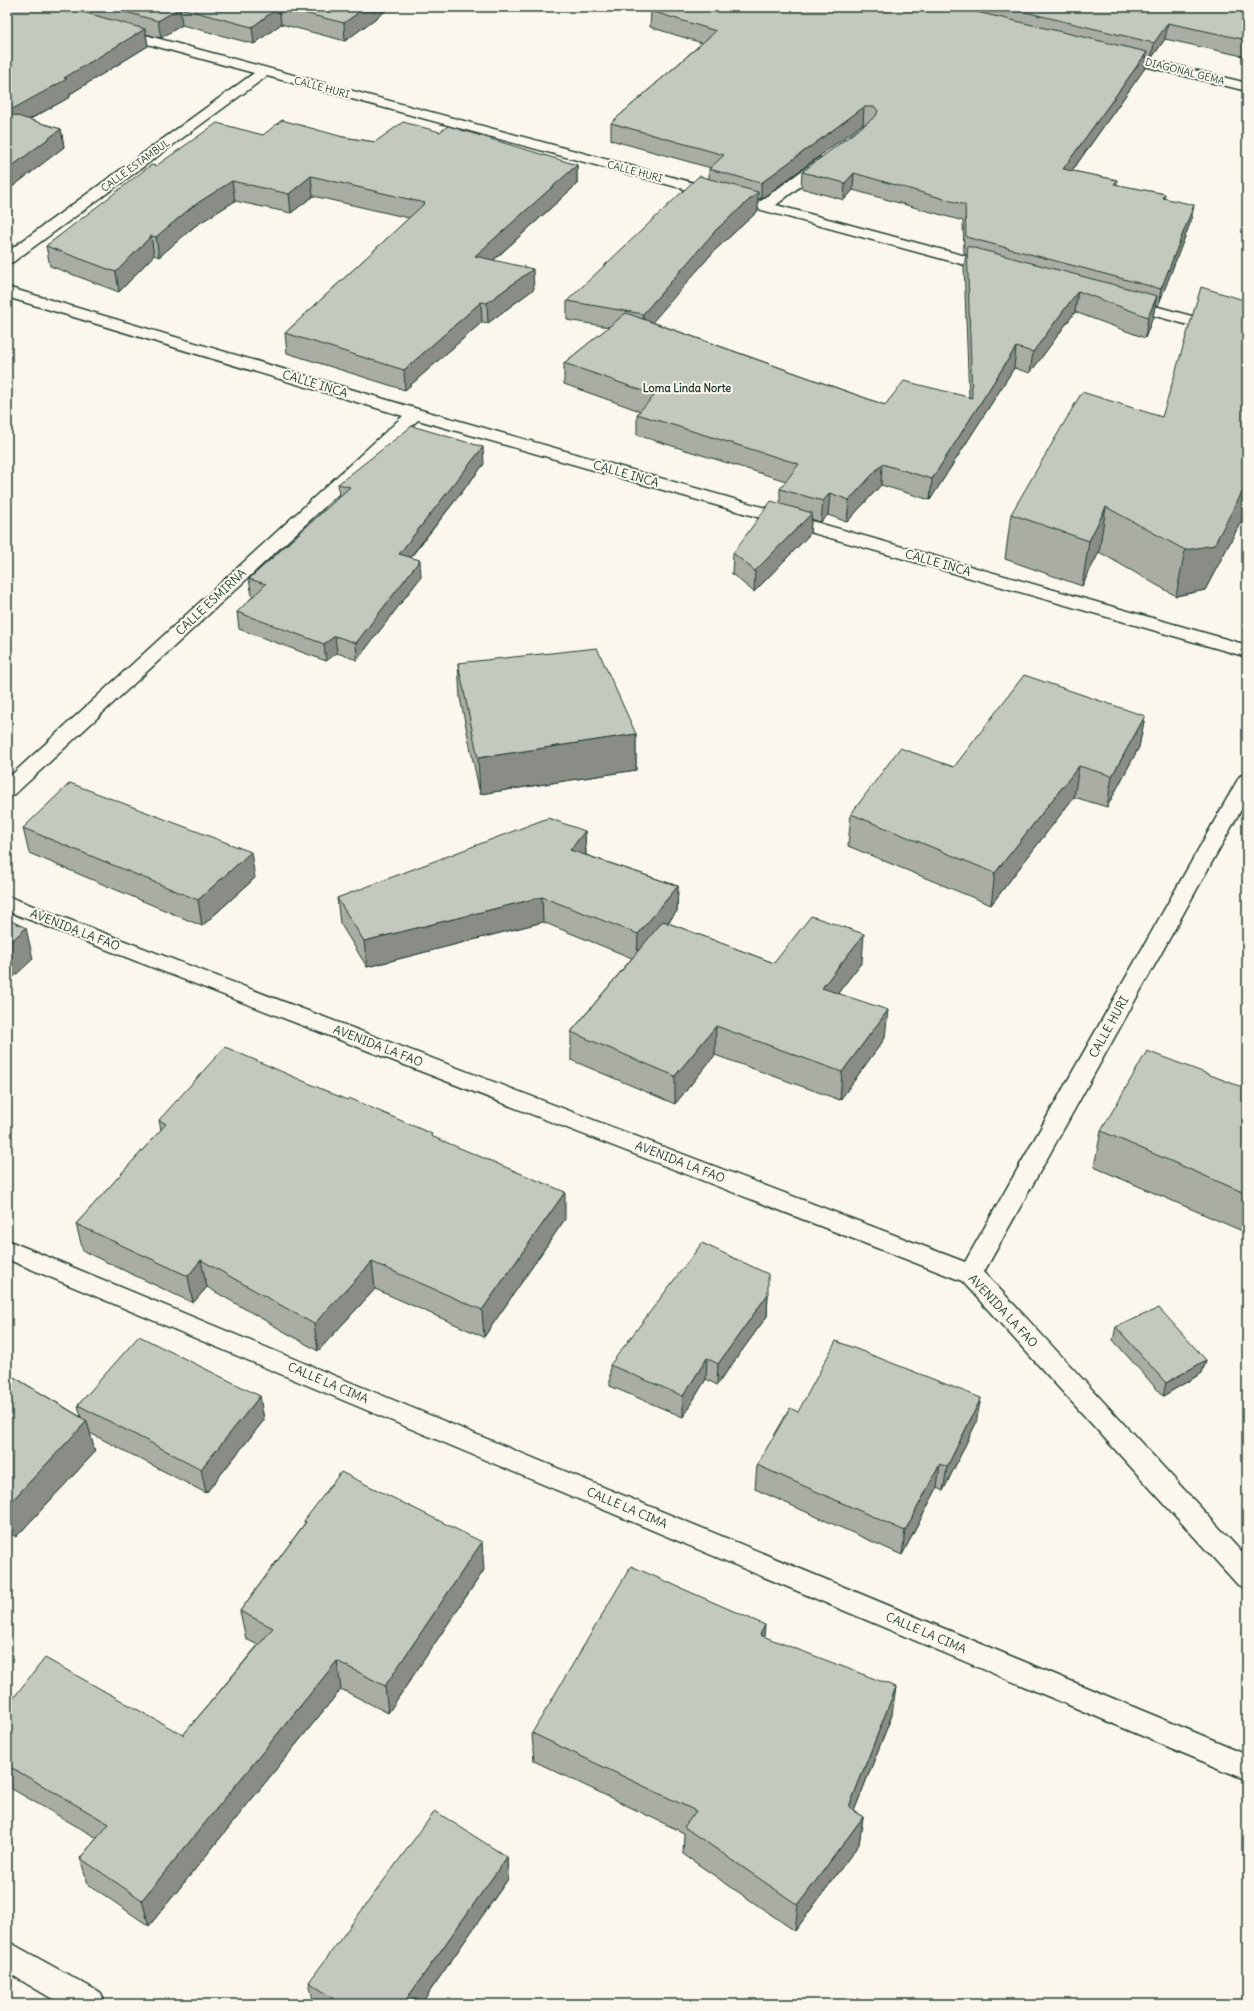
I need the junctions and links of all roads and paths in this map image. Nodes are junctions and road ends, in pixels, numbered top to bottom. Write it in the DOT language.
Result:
graph roads {
  1 [pos="102,28"];
  2 [pos="1106,53"];
  3 [pos="264,72"];
  4 [pos="1247,86"];
  5 [pos="838,151"];
  6 [pos="764,206"];
  7 [pos="7,259"];
  8 [pos="1009,272"];
  9 [pos="7,292"];
  10 [pos="1109,299"];
  11 [pos="1247,336"];
  12 [pos="415,414"];
  13 [pos="1247,651"];
  14 [pos="1247,781"];
  15 [pos="7,790"];
  16 [pos="7,903"];
  17 [pos="7,1249"];
  18 [pos="971,1274"];
  19 [pos="1247,1577"];
  20 [pos="1247,1767"];
  21 [pos="7,1956"];
  22 [pos="90,2004"];
  1 -- 3 [label="street, CALLE HURI"];
  2 -- 4 [label="street, DIAGONAL GEMA"];
  3 -- 6 [label="street, CALLE HURI"];
  3 -- 7 [label="street, CALLE ESTAMBUL"];
  5 -- 6 [label="street"];
  6 -- 8 [label="street, CALLE HURI"];
  9 -- 12 [label="street, CALLE INCA"];
  10 -- 11 [label="street"];
  12 -- 13 [label="street, CALLE INCA"];
  12 -- 15 [label="street, CALLE ESMIRNA"];
  14 -- 18 [label="street, CALLE HURI"];
  16 -- 18 [label="street, AVENIDA LA FAO"];
  17 -- 20 [label="street, CALLE LA CIMA"];
  18 -- 19 [label="street, AVENIDA LA FAO"];
  21 -- 22 [label="street"];
}
